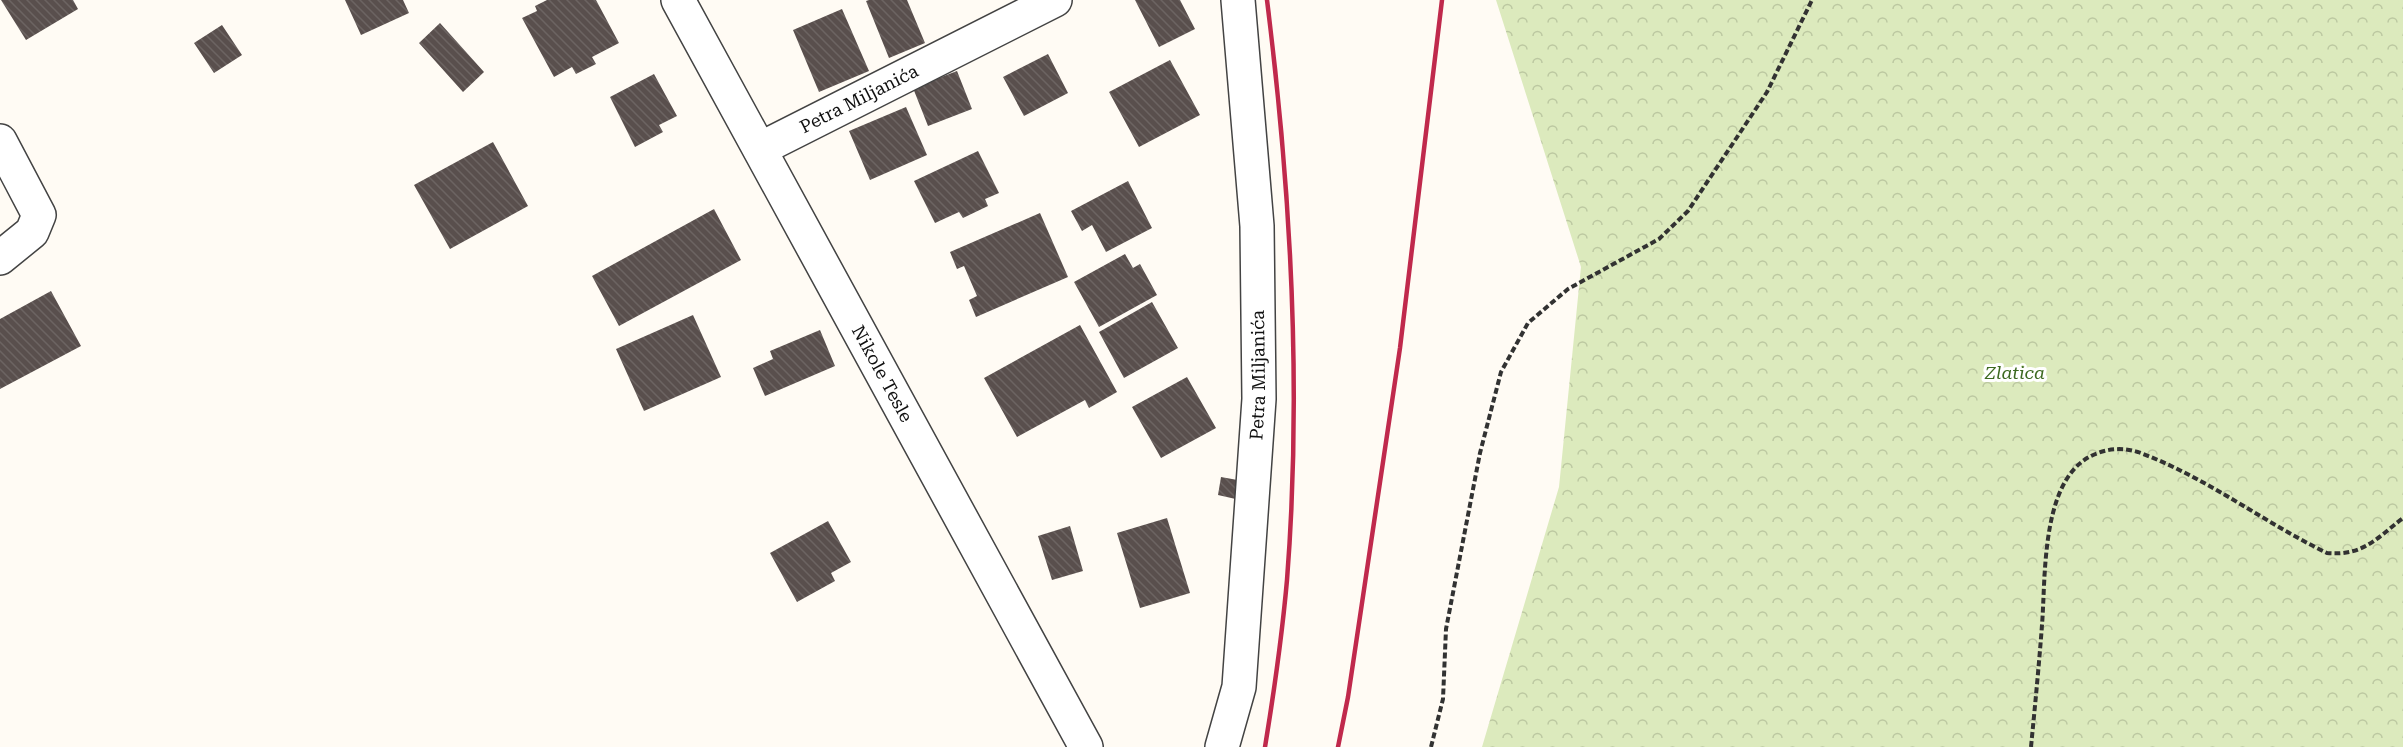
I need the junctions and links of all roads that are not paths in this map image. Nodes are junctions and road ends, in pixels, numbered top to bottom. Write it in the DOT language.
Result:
graph roads {
  1 [pos="678,0"];
  2 [pos="1054,0"];
  3 [pos="1238,0"];
  4 [pos="0,141"];
  5 [pos="760,149"];
  6 [pos="0,258"];
  7 [pos="1086,747"];
  8 [pos="1222,747"];
  1 -- 5 [label="street, Nikole Tesle"];
  2 -- 5 [label="street, Petra Miljanića"];
  3 -- 8 [label="street, Petra Miljanića"];
  4 -- 6 [label="street"];
  5 -- 7 [label="street, Nikole Tesle"];
}
